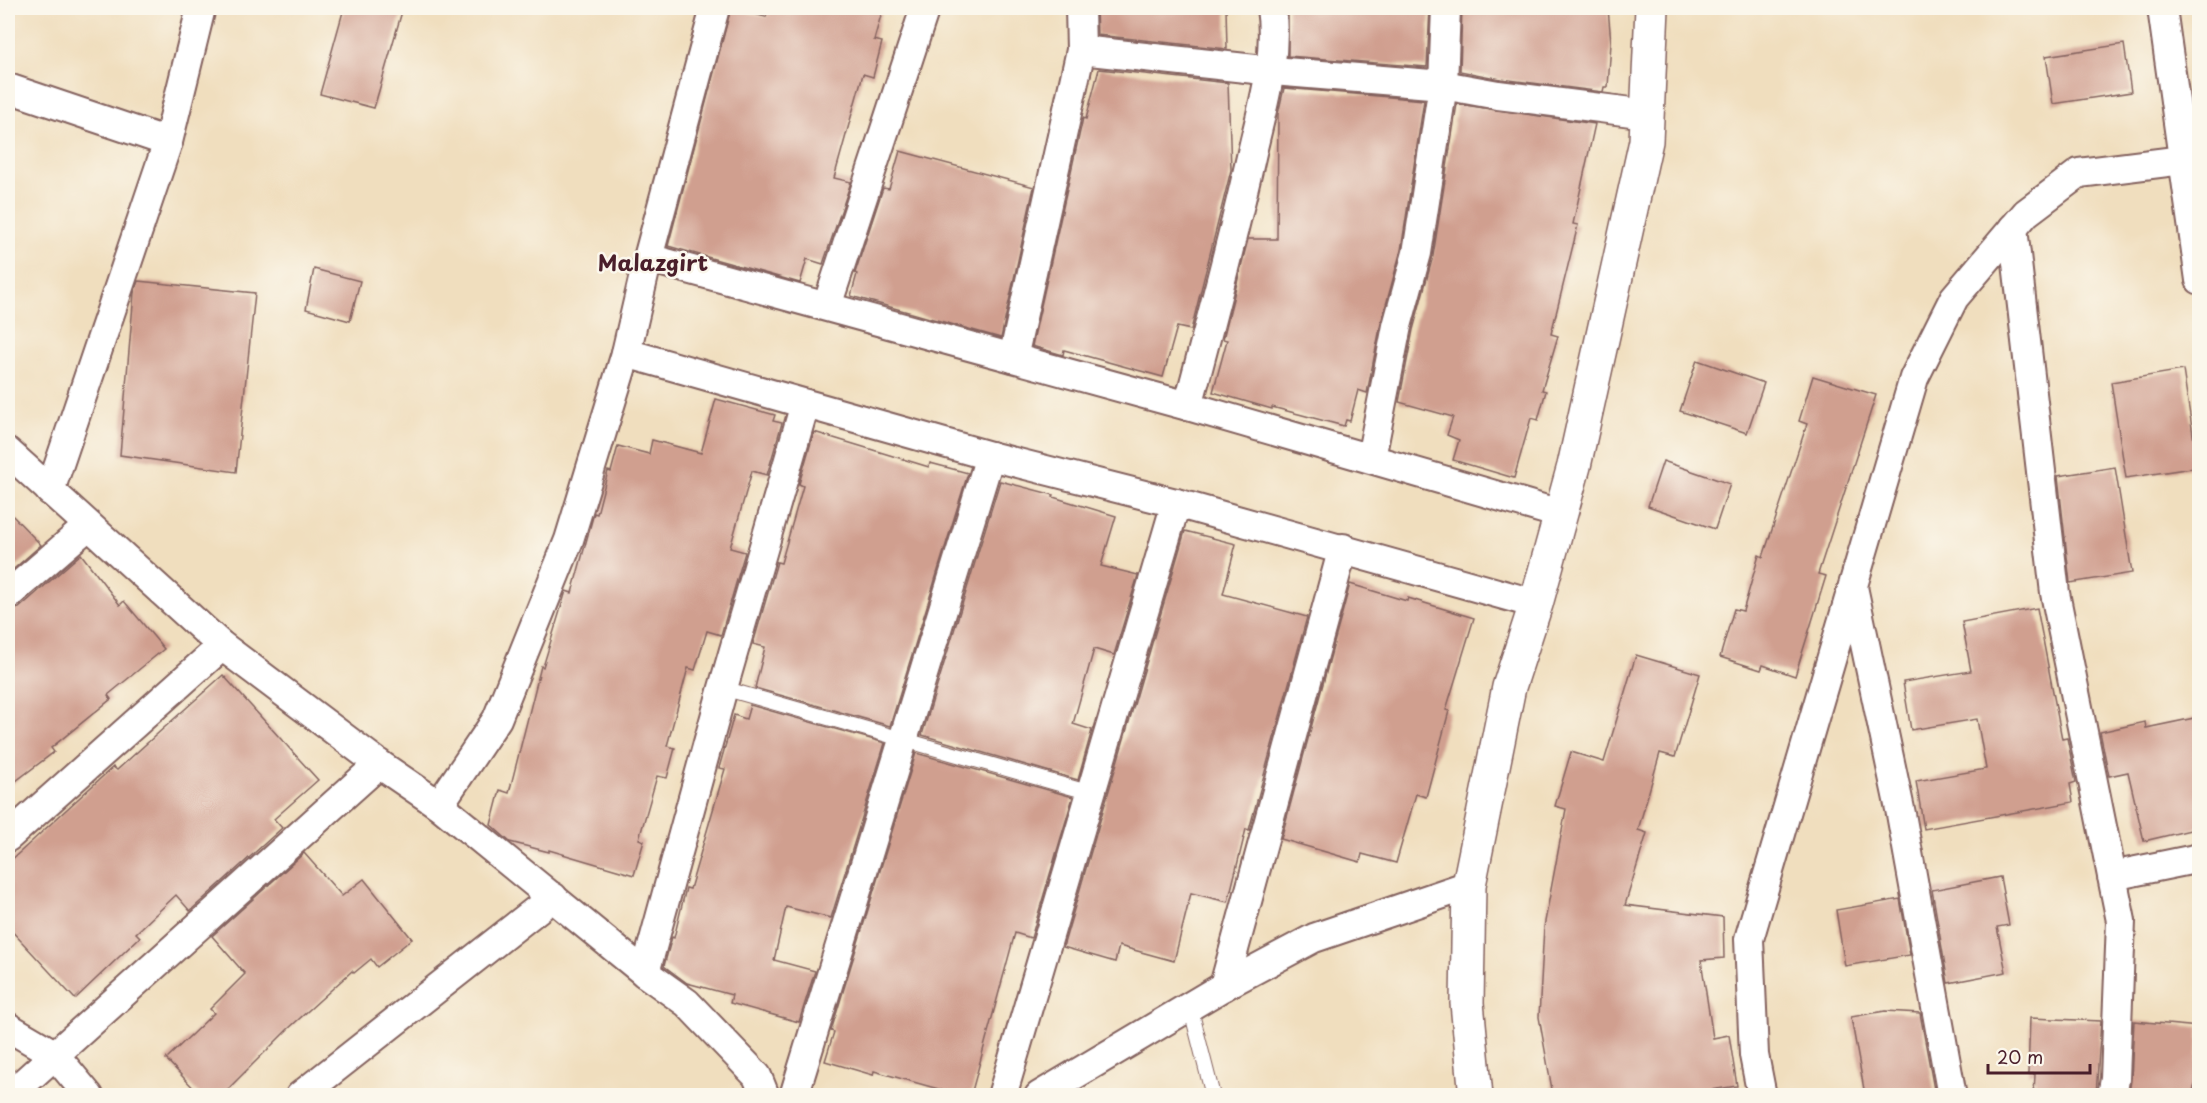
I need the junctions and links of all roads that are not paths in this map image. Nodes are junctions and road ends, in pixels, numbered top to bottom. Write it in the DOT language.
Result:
graph roads {
  1 [pos="201,8"];
  2 [pos="715,8"];
  3 [pos="925,8"];
  4 [pos="1080,8"];
  5 [pos="1271,8"];
  6 [pos="1446,8"];
  7 [pos="1652,8"];
  8 [pos="2162,8"];
  9 [pos="1081,50"];
  10 [pos="1271,70"];
  11 [pos="1443,85"];
  12 [pos="8,88"];
  13 [pos="1647,114"];
  14 [pos="168,142"];
  15 [pos="2191,161"];
  16 [pos="2013,228"];
  17 [pos="648,258"];
  18 [pos="2199,280"];
  19 [pos="827,306"];
  20 [pos="626,353"];
  21 [pos="1013,358"];
  22 [pos="805,404"];
  23 [pos="1188,406"];
  24 [pos="8,452"];
  25 [pos="990,456"];
  26 [pos="1371,458"];
  27 [pos="50,492"];
  28 [pos="1176,503"];
  29 [pos="1560,514"];
  30 [pos="88,526"];
  31 [pos="1342,548"];
  32 [pos="1852,585"];
  33 [pos="8,595"];
  34 [pos="1536,604"];
  35 [pos="222,646"];
  36 [pos="723,688"];
  37 [pos="903,739"];
  38 [pos="379,764"];
  39 [pos="1091,793"];
  40 [pos="439,806"];
  41 [pos="8,837"];
  42 [pos="2199,858"];
  43 [pos="2112,876"];
  44 [pos="1469,885"];
  45 [pos="553,897"];
  46 [pos="645,973"];
  47 [pos="1224,986"];
  48 [pos="1190,1006"];
  49 [pos="8,1027"];
  50 [pos="54,1054"];
  51 [pos="9,1095"];
  52 [pos="88,1095"];
  53 [pos="300,1095"];
  54 [pos="765,1095"];
  55 [pos="794,1095"];
  56 [pos="1002,1095"];
  57 [pos="1039,1095"];
  58 [pos="1213,1095"];
  59 [pos="1476,1095"];
  60 [pos="1762,1095"];
  61 [pos="1952,1095"];
  62 [pos="2112,1095"];
  1 -- 14 [label="street"];
  2 -- 17 [label="street"];
  3 -- 19 [label="street"];
  4 -- 9 [label="street"];
  5 -- 10 [label="street"];
  6 -- 11 [label="street"];
  7 -- 13 [label="street"];
  8 -- 15 [label="street"];
  9 -- 10 [label="street"];
  9 -- 21 [label="street"];
  10 -- 11 [label="street"];
  10 -- 23 [label="street"];
  11 -- 13 [label="street"];
  11 -- 26 [label="street"];
  12 -- 14 [label="street"];
  13 -- 29 [label="street"];
  14 -- 27 [label="street"];
  15 -- 16 [label="street"];
  15 -- 18 [label="street"];
  16 -- 32 [label="street"];
  16 -- 43 [label="street"];
  17 -- 19 [label="street"];
  17 -- 20 [label="street"];
  19 -- 21 [label="street"];
  20 -- 22 [label="street"];
  20 -- 40 [label="street"];
  21 -- 23 [label="street"];
  22 -- 25 [label="street"];
  22 -- 36 [label="street"];
  23 -- 26 [label="street"];
  24 -- 27 [label="street"];
  25 -- 28 [label="street"];
  25 -- 37 [label="street"];
  26 -- 29 [label="street"];
  27 -- 30 [label="street"];
  28 -- 31 [label="street"];
  28 -- 39 [label="street"];
  29 -- 34 [label="street"];
  30 -- 33 [label="street"];
  30 -- 35 [label="street"];
  31 -- 34 [label="street"];
  31 -- 47 [label="street"];
  32 -- 60 [label="street"];
  32 -- 61 [label="street"];
  34 -- 44 [label="street"];
  35 -- 38 [label="street"];
  35 -- 41 [label="street"];
  36 -- 37 [label="lane"];
  36 -- 46 [label="street"];
  37 -- 39 [label="lane"];
  37 -- 55 [label="street"];
  38 -- 40 [label="street"];
  38 -- 50 [label="street"];
  39 -- 56 [label="street"];
  40 -- 45 [label="street"];
  42 -- 43 [label="street"];
  43 -- 62 [label="street"];
  44 -- 47 [label="street"];
  44 -- 59 [label="street"];
  45 -- 46 [label="street"];
  45 -- 53 [label="street"];
  46 -- 54 [label="street"];
  47 -- 48 [label="street"];
  48 -- 57 [label="street"];
  48 -- 58 [label="lane"];
  49 -- 50 [label="street"];
  50 -- 51 [label="street"];
  50 -- 52 [label="street"];
}
